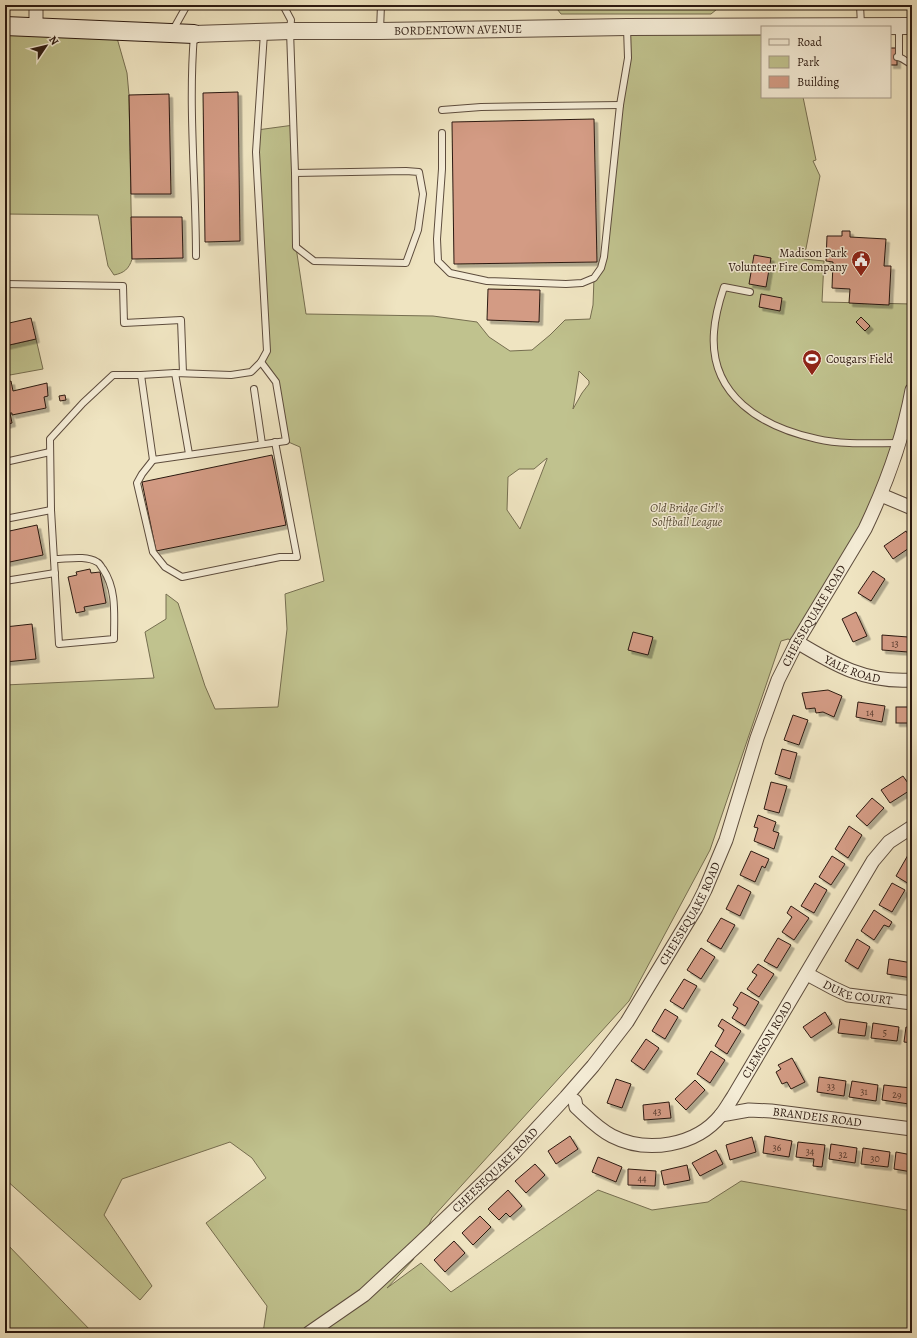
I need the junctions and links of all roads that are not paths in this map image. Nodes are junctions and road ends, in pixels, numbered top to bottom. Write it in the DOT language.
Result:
graph roads {
  1 [pos="36,5"];
  2 [pos="187,5"];
  3 [pos="283,5"];
  4 [pos="381,5"];
  5 [pos="860,5"];
  6 [pos="5,26"];
  7 [pos="863,26"];
  8 [pos="891,26"];
  9 [pos="905,26"];
  10 [pos="627,27"];
  11 [pos="761,27"];
  12 [pos="36,28"];
  13 [pos="290,31"];
  14 [pos="380,31"];
  15 [pos="264,32"];
  16 [pos="171,34"];
  17 [pos="194,34"];
  18 [pos="912,64"];
  19 [pos="620,105"];
  20 [pos="442,110"];
  21 [pos="442,133"];
  22 [pos="295,173"];
  23 [pos="196,256"];
  24 [pos="5,284"];
  25 [pos="750,292"];
  26 [pos="261,362"];
  27 [pos="175,373"];
  28 [pos="183,373"];
  29 [pos="140,375"];
  30 [pos="254,389"];
  31 [pos="912,390"];
  32 [pos="275,442"];
  33 [pos="899,443"];
  34 [pos="262,444"];
  35 [pos="50,452"];
  36 [pos="189,454"];
  37 [pos="153,460"];
  38 [pos="5,462"];
  39 [pos="881,495"];
  40 [pos="912,508"];
  41 [pos="51,510"];
  42 [pos="5,519"];
  43 [pos="54,560"];
  44 [pos="55,573"];
  45 [pos="5,581"];
  46 [pos="797,642"];
  47 [pos="912,680"];
  48 [pos="912,827"];
  49 [pos="807,974"];
  50 [pos="912,1003"];
  51 [pos="575,1100"];
  52 [pos="721,1115"];
  53 [pos="912,1129"];
  54 [pos="309,1333"];
  1 -- 12 [label="street"];
  2 -- 16 [label="lane"];
  3 -- 13 [label="lane"];
  4 -- 14 [label="lane"];
  5 -- 7 [label="lane"];
  6 -- 12 [label="main road, BORDENTOWN AVENUE"];
  8 -- 9 [label="street, BORDENTOWN AVENUE"];
  9 -- 18 [label="lane"];
  10 -- 11 [label="street, BORDENTOWN AVENUE"];
  10 -- 14 [label="street, BORDENTOWN AVENUE"];
  10 -- 19 [label="lane"];
  12 -- 16 [label="main road, BORDENTOWN AVENUE"];
  13 -- 14 [label="street, BORDENTOWN AVENUE"];
  13 -- 15 [label="street, BORDENTOWN AVENUE"];
  13 -- 22 [label="lane"];
  15 -- 17 [label="street, BORDENTOWN AVENUE"];
  15 -- 26 [label="lane"];
  16 -- 17 [label="main road, BORDENTOWN AVENUE"];
  17 -- 23 [label="lane"];
  19 -- 20 [label="lane"];
  19 -- 21 [label="lane"];
  22 -- 22 [label="lane"];
  24 -- 28 [label="lane"];
  25 -- 33 [label="lane"];
  26 -- 28 [label="lane"];
  26 -- 32 [label="lane"];
  27 -- 28 [label="lane"];
  27 -- 29 [label="lane"];
  27 -- 36 [label="lane"];
  29 -- 35 [label="lane"];
  29 -- 37 [label="lane"];
  30 -- 34 [label="lane"];
  31 -- 33 [label="street, CHEESEQUAKE ROAD"];
  32 -- 34 [label="lane"];
  32 -- 37 [label="lane"];
  33 -- 39 [label="street, CHEESEQUAKE ROAD"];
  34 -- 36 [label="lane"];
  35 -- 38 [label="lane"];
  35 -- 41 [label="lane"];
  36 -- 37 [label="lane"];
  39 -- 40 [label="street"];
  39 -- 46 [label="street, CHEESEQUAKE ROAD"];
  41 -- 42 [label="lane"];
  41 -- 43 [label="lane"];
  43 -- 44 [label="lane"];
  43 -- 44 [label="lane"];
  44 -- 45 [label="lane"];
  46 -- 47 [label="street, YALE ROAD"];
  46 -- 54 [label="street, CHEESEQUAKE ROAD"];
  48 -- 49 [label="street, CLEMSON ROAD"];
  49 -- 50 [label="street, DUKE COURT"];
  49 -- 52 [label="street, CLEMSON ROAD"];
  51 -- 52 [label="street, CLEMSON ROAD"];
  52 -- 53 [label="street, BRANDEIS ROAD"];
}
